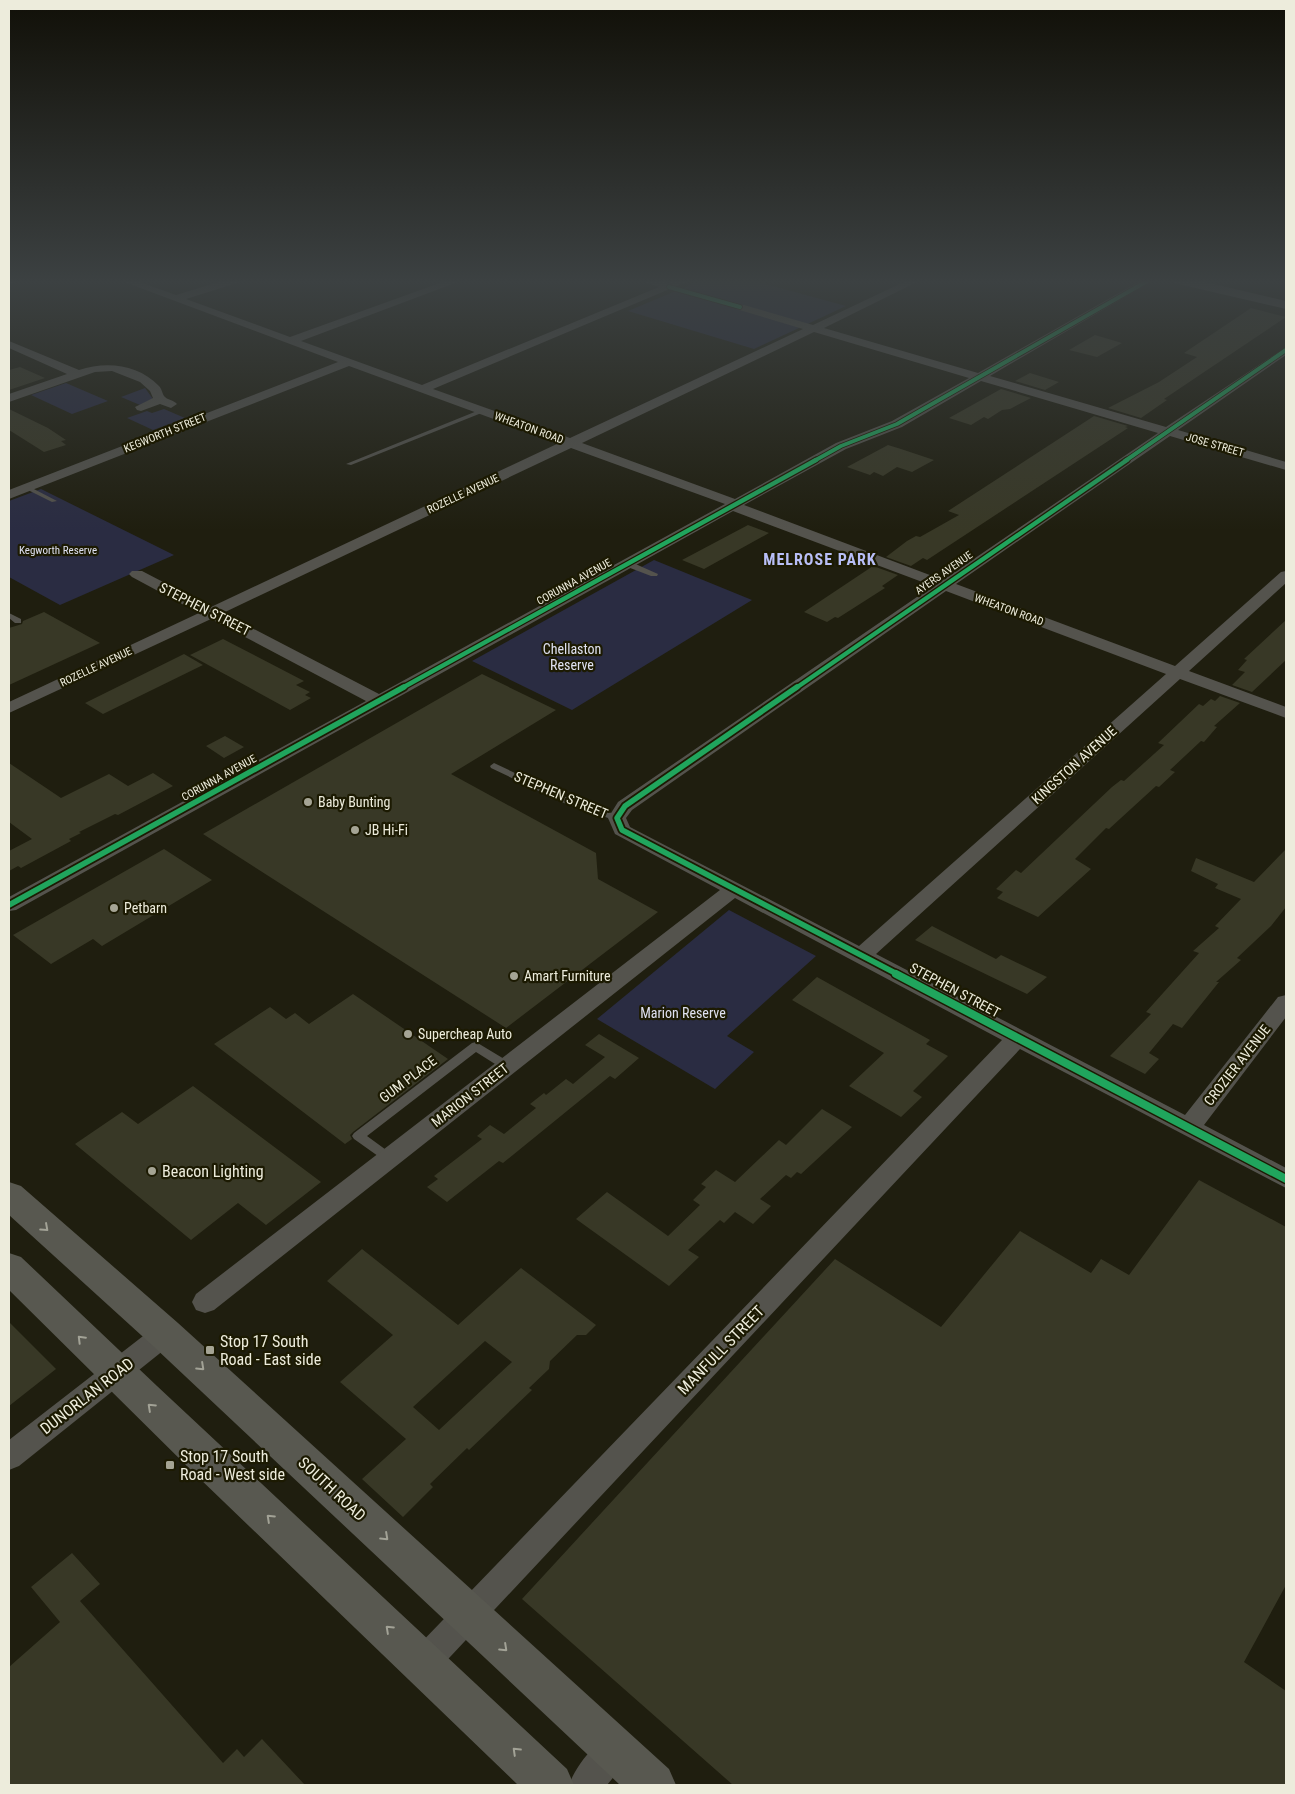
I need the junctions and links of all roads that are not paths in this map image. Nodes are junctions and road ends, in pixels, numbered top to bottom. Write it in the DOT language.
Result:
graph roads {
  1 [pos="54,364"];
  2 [pos="346,364"];
  3 [pos="355,364"];
  4 [pos="483,364"];
  5 [pos="739,364"];
  6 [pos="934,364"];
  7 [pos="1003,364"];
  8 [pos="1266,364"];
  9 [pos="78,374"];
  10 [pos="980,377"];
  11 [pos="422,389"];
  12 [pos="9,398"];
  13 [pos="141,407"];
  14 [pos="482,411"];
  15 [pos="1168,431"];
  16 [pos="571,443"];
  17 [pos="349,464"];
  18 [pos="1286,466"];
  19 [pos="28,488"];
  20 [pos="9,495"];
  21 [pos="54,501"];
  22 [pos="734,505"];
  23 [pos="628,564"];
  24 [pos="136,574"];
  25 [pos="654,574"];
  26 [pos="1286,575"];
  27 [pos="944,585"];
  28 [pos="212,612"];
  29 [pos="9,615"];
  30 [pos="18,621"];
  31 [pos="1178,672"];
  32 [pos="379,701"];
  33 [pos="9,708"];
  34 [pos="1286,713"];
  35 [pos="494,766"];
  36 [pos="617,818"];
  37 [pos="734,888"];
  38 [pos="9,905"];
  39 [pos="862,955"];
  40 [pos="1286,1002"];
  41 [pos="1018,1038"];
  42 [pos="507,1066"];
  43 [pos="1188,1128"];
  44 [pos="389,1158"];
  45 [pos="1286,1179"];
  46 [pos="9,1195"];
  47 [pos="9,1266"];
  48 [pos="206,1302"];
  49 [pos="165,1334"];
  50 [pos="116,1373"];
  51 [pos="9,1457"];
  52 [pos="468,1615"];
  53 [pos="424,1662"];
  54 [pos="614,1750"];
  55 [pos="551,1785"];
  56 [pos="586,1785"];
  57 [pos="653,1785"];
  1 -- 9 [label="street"];
  2 -- 19 [label="street, KEGWORTH STREET"];
  3 -- 11 [label="street, WHEATON ROAD"];
  4 -- 11 [label="street"];
  5 -- 16 [label="street, ROZELLE AVENUE"];
  6 -- 10 [label="street, JOSE STREET"];
  7 -- 10 [label="street, CORUNNA AVENUE"];
  8 -- 15 [label="street, AYERS AVENUE"];
  9 -- 12 [label="street"];
  9 -- 13 [label="street"];
  10 -- 15 [label="street, JOSE STREET"];
  10 -- 22 [label="street, CORUNNA AVENUE"];
  11 -- 14 [label="street, WHEATON ROAD"];
  14 -- 16 [label="street, WHEATON ROAD"];
  14 -- 17 [label="lane"];
  15 -- 18 [label="street, JOSE STREET"];
  15 -- 27 [label="street, AYERS AVENUE"];
  16 -- 22 [label="street, WHEATON ROAD"];
  16 -- 28 [label="street, ROZELLE AVENUE"];
  19 -- 20 [label="street, KEGWORTH STREET"];
  19 -- 21 [label="lane"];
  22 -- 23 [label="street, CORUNNA AVENUE"];
  22 -- 27 [label="street, WHEATON ROAD"];
  23 -- 25 [label="lane"];
  23 -- 32 [label="street, CORUNNA AVENUE"];
  24 -- 28 [label="street, STEPHEN STREET"];
  26 -- 31 [label="street, KINGSTON AVENUE"];
  27 -- 31 [label="street, WHEATON ROAD"];
  27 -- 36 [label="street, AYERS AVENUE"];
  28 -- 32 [label="street, STEPHEN STREET"];
  28 -- 33 [label="street, ROZELLE AVENUE"];
  29 -- 30 [label="lane"];
  31 -- 34 [label="street, WHEATON ROAD"];
  31 -- 39 [label="street, KINGSTON AVENUE"];
  32 -- 38 [label="street, CORUNNA AVENUE"];
  35 -- 36 [label="lane, STEPHEN STREET"];
  36 -- 37 [label="street, STEPHEN STREET"];
  37 -- 39 [label="street, STEPHEN STREET"];
  37 -- 42 [label="street, MARION STREET"];
  39 -- 41 [label="street, STEPHEN STREET"];
  40 -- 43 [label="street, CROZIER AVENUE"];
  41 -- 43 [label="street, STEPHEN STREET"];
  41 -- 52 [label="street, MANFULL STREET"];
  42 -- 44 [label="street, MARION STREET"];
  42 -- 44 [label="lane, GUM PLACE"];
  43 -- 45 [label="street, STEPHEN STREET"];
  44 -- 48 [label="street, MARION STREET"];
  46 -- 49 [label="highway, SOUTH ROAD, one-way"];
  50 -- 47 [label="highway, one-way"];
  49 -- 50 [label="street, DUNORLAN ROAD"];
  49 -- 52 [label="highway, SOUTH ROAD, one-way"];
  50 -- 51 [label="street, DUNORLAN ROAD"];
  53 -- 50 [label="highway, one-way"];
  52 -- 53 [label="street, MANFULL STREET"];
  52 -- 54 [label="highway, SOUTH ROAD, one-way"];
  55 -- 53 [label="highway, one-way"];
  54 -- 56 [label="street"];
  54 -- 57 [label="highway, SOUTH ROAD"];
}
